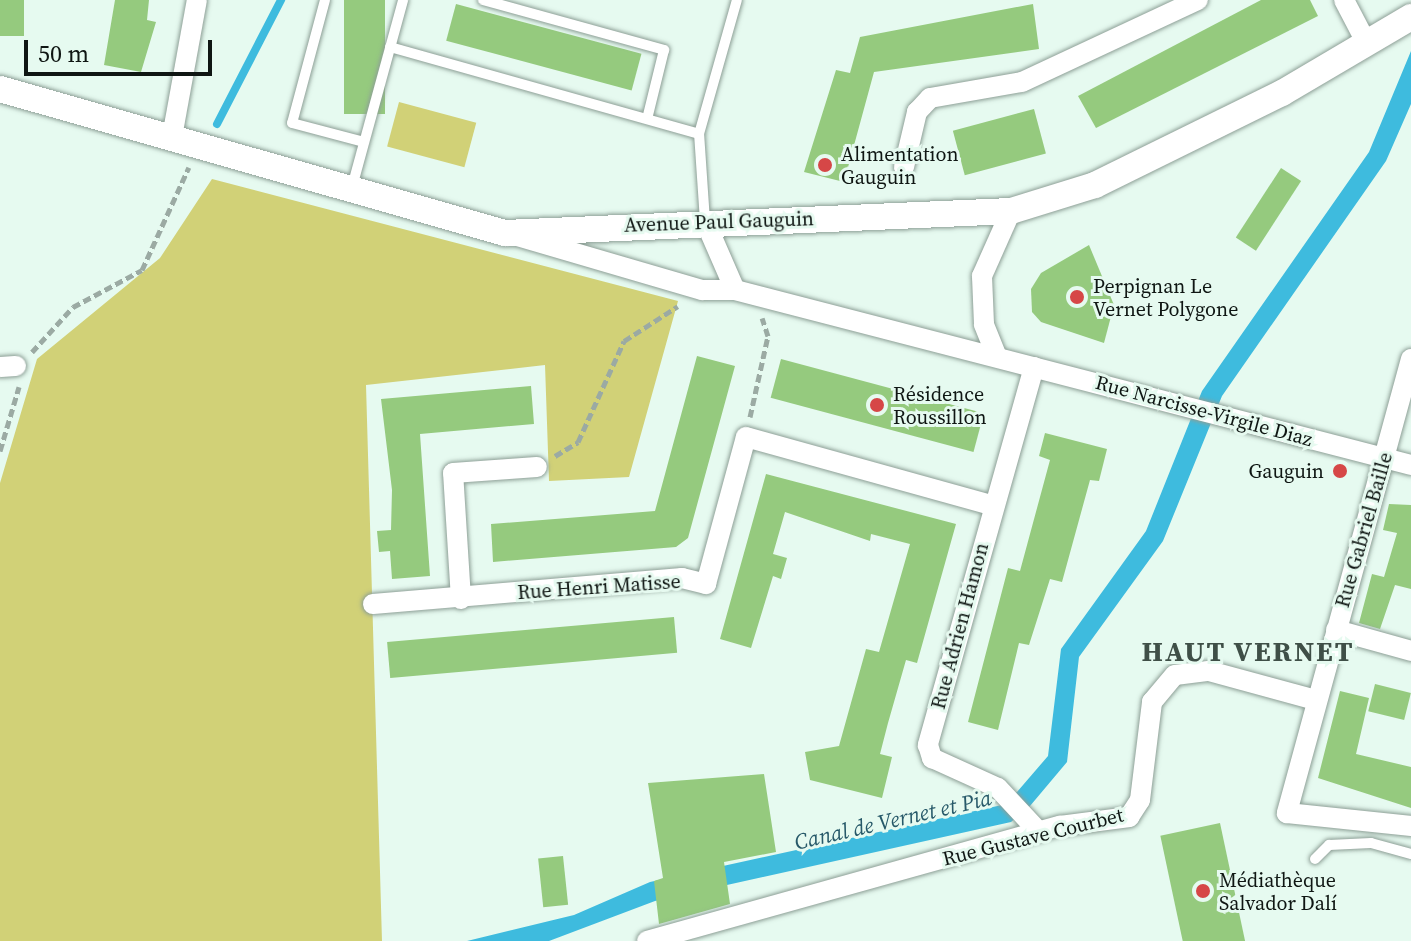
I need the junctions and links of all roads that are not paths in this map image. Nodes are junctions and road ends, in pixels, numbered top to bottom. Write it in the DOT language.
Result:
graph roads {
  1 [pos="197,0"];
  2 [pos="325,0"];
  3 [pos="403,0"];
  4 [pos="483,0"];
  5 [pos="737,0"];
  6 [pos="1198,0"];
  7 [pos="1344,0"];
  8 [pos="1411,17"];
  9 [pos="1367,44"];
  10 [pos="390,47"];
  11 [pos="0,89"];
  12 [pos="648,115"];
  13 [pos="699,134"];
  14 [pos="172,137"];
  15 [pos="364,142"];
  16 [pos="904,167"];
  17 [pos="352,187"];
  18 [pos="1011,211"];
  19 [pos="705,221"];
  20 [pos="505,233"];
  21 [pos="744,292"];
  22 [pos="997,357"];
  23 [pos="1411,359"];
  24 [pos="1034,367"];
  25 [pos="1385,458"];
  26 [pos="1411,465"];
  27 [pos="537,467"];
  28 [pos="992,505"];
  29 [pos="461,599"];
  30 [pos="373,604"];
  31 [pos="1336,630"];
  32 [pos="1411,651"];
  33 [pos="1316,700"];
  34 [pos="1034,824"];
  35 [pos="1411,826"];
  36 [pos="1411,854"];
  37 [pos="1315,859"];
  38 [pos="647,941"];
  1 -- 14 [label="street"];
  2 -- 15 [label="lane"];
  3 -- 10 [label="lane"];
  4 -- 12 [label="lane"];
  5 -- 13 [label="lane"];
  6 -- 16 [label="street"];
  7 -- 9 [label="street"];
  8 -- 9 [label="street, Avenue Paul Gauguin"];
  9 -- 18 [label="street, Avenue Paul Gauguin"];
  10 -- 12 [label="lane"];
  10 -- 15 [label="lane"];
  11 -- 14 [label="street, Avenue Paul Gauguin"];
  12 -- 13 [label="lane"];
  13 -- 19 [label="lane"];
  14 -- 17 [label="street, Avenue Paul Gauguin"];
  15 -- 17 [label="lane"];
  17 -- 20 [label="street, Avenue Paul Gauguin"];
  18 -- 19 [label="street, Avenue Paul Gauguin"];
  18 -- 22 [label="street"];
  19 -- 20 [label="street, Avenue Paul Gauguin"];
  19 -- 21 [label="street"];
  20 -- 21 [label="street, Rue Narcisse-Virgile Diaz"];
  21 -- 22 [label="street, Rue Narcisse-Virgile Diaz"];
  22 -- 24 [label="street, Rue Narcisse-Virgile Diaz"];
  23 -- 25 [label="street, Rue Gabriel Baille"];
  24 -- 25 [label="street, Rue Narcisse-Virgile Diaz"];
  24 -- 28 [label="street, Rue Adrien Hamon"];
  25 -- 26 [label="street, Rue Narcisse-Virgile Diaz"];
  25 -- 31 [label="street, Rue Gabriel Baille"];
  27 -- 29 [label="street"];
  28 -- 29 [label="street, Rue Henri Matisse"];
  28 -- 34 [label="street, Rue Adrien Hamon"];
  29 -- 30 [label="street, Rue Henri Matisse"];
  31 -- 32 [label="street"];
  31 -- 33 [label="street, Rue Gabriel Baille"];
  33 -- 34 [label="street, Rue Gustave Courbet"];
  33 -- 35 [label="street"];
  34 -- 38 [label="street, Rue Gustave Courbet"];
  36 -- 37 [label="lane"];
}
